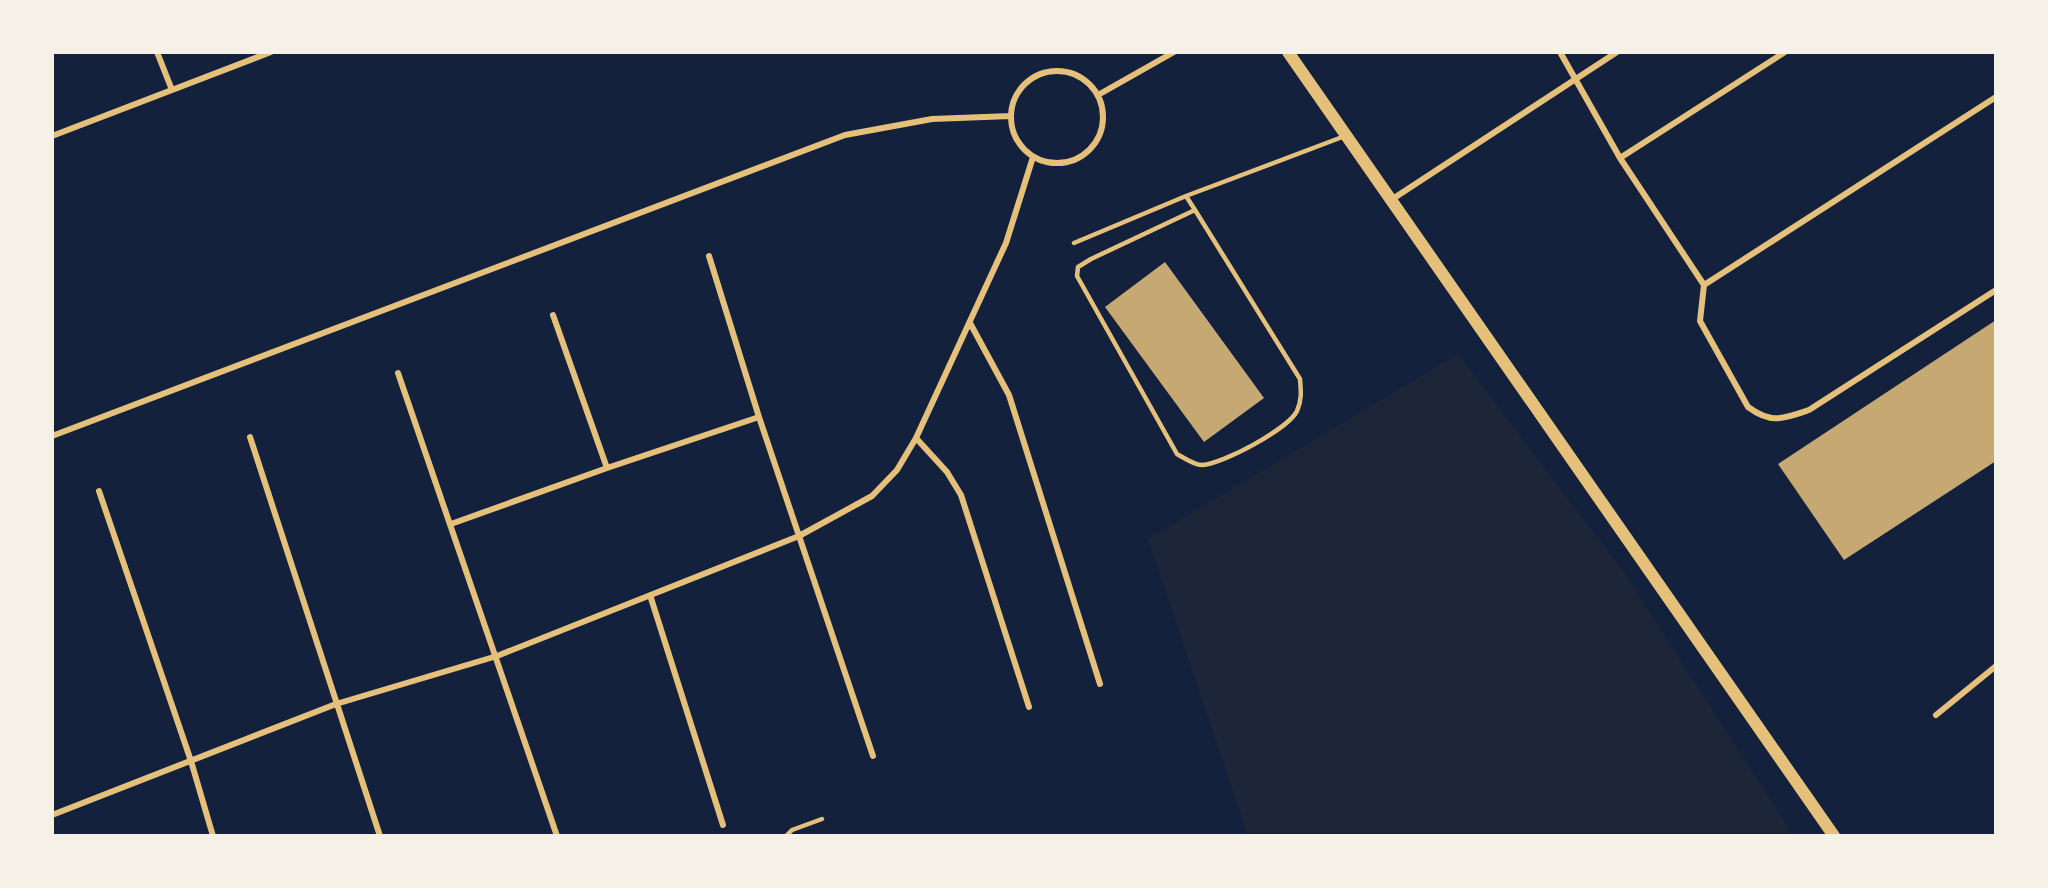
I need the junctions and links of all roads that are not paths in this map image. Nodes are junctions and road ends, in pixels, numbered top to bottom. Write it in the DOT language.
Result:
graph roads {
  1 [pos="157,52"];
  2 [pos="271,52"];
  3 [pos="1174,52"];
  4 [pos="1288,52"];
  5 [pos="1560,52"];
  6 [pos="1617,52"];
  7 [pos="1785,52"];
  8 [pos="1575,80"];
  9 [pos="172,90"];
  10 [pos="1098,95"];
  11 [pos="1995,96"];
  12 [pos="1011,116"];
  13 [pos="52,136"];
  14 [pos="1346,136"];
  15 [pos="1033,157"];
  16 [pos="1620,158"];
  17 [pos="1186,196"];
  18 [pos="1390,201"];
  19 [pos="1195,210"];
  20 [pos="1074,243"];
  21 [pos="709,256"];
  22 [pos="1704,285"];
  23 [pos="1995,290"];
  24 [pos="553,315"];
  25 [pos="970,323"];
  26 [pos="398,373"];
  27 [pos="759,417"];
  28 [pos="52,436"];
  29 [pos="250,437"];
  30 [pos="916,438"];
  31 [pos="608,468"];
  32 [pos="99,491"];
  33 [pos="451,524"];
  34 [pos="799,536"];
  35 [pos="650,595"];
  36 [pos="497,656"];
  37 [pos="1995,666"];
  38 [pos="1100,684"];
  39 [pos="336,704"];
  40 [pos="1029,707"];
  41 [pos="1935,715"];
  42 [pos="873,756"];
  43 [pos="191,761"];
  44 [pos="52,815"];
  45 [pos="822,819"];
  46 [pos="723,825"];
  47 [pos="213,836"];
  48 [pos="380,836"];
  49 [pos="557,836"];
  50 [pos="786,836"];
  51 [pos="1834,836"];
  1 -- 9 [label="street"];
  2 -- 9 [label="street"];
  3 -- 10 [label="street"];
  4 -- 14 [label="main road"];
  5 -- 8 [label="street"];
  6 -- 8 [label="street"];
  7 -- 16 [label="street"];
  8 -- 16 [label="street"];
  8 -- 18 [label="street"];
  9 -- 13 [label="street"];
  10 -- 12 [label="street"];
  10 -- 15 [label="street"];
  11 -- 22 [label="street"];
  12 -- 15 [label="street"];
  12 -- 28 [label="street"];
  14 -- 17 [label="lane"];
  14 -- 18 [label="main road"];
  15 -- 25 [label="street"];
  16 -- 22 [label="street"];
  17 -- 19 [label="lane"];
  17 -- 20 [label="lane"];
  18 -- 51 [label="main road"];
  19 -- 19 [label="lane"];
  21 -- 27 [label="street"];
  22 -- 23 [label="street"];
  24 -- 31 [label="street"];
  25 -- 30 [label="street"];
  25 -- 38 [label="street"];
  26 -- 33 [label="street"];
  27 -- 31 [label="street"];
  27 -- 34 [label="street"];
  29 -- 39 [label="street"];
  30 -- 34 [label="street"];
  30 -- 40 [label="street"];
  31 -- 33 [label="street"];
  32 -- 43 [label="street"];
  33 -- 36 [label="street"];
  34 -- 35 [label="street"];
  34 -- 42 [label="street"];
  35 -- 36 [label="street"];
  35 -- 46 [label="street"];
  36 -- 39 [label="street"];
  36 -- 49 [label="street"];
  37 -- 41 [label="street"];
  39 -- 43 [label="street"];
  39 -- 48 [label="street"];
  43 -- 44 [label="street"];
  43 -- 47 [label="street"];
  45 -- 50 [label="lane"];
}
